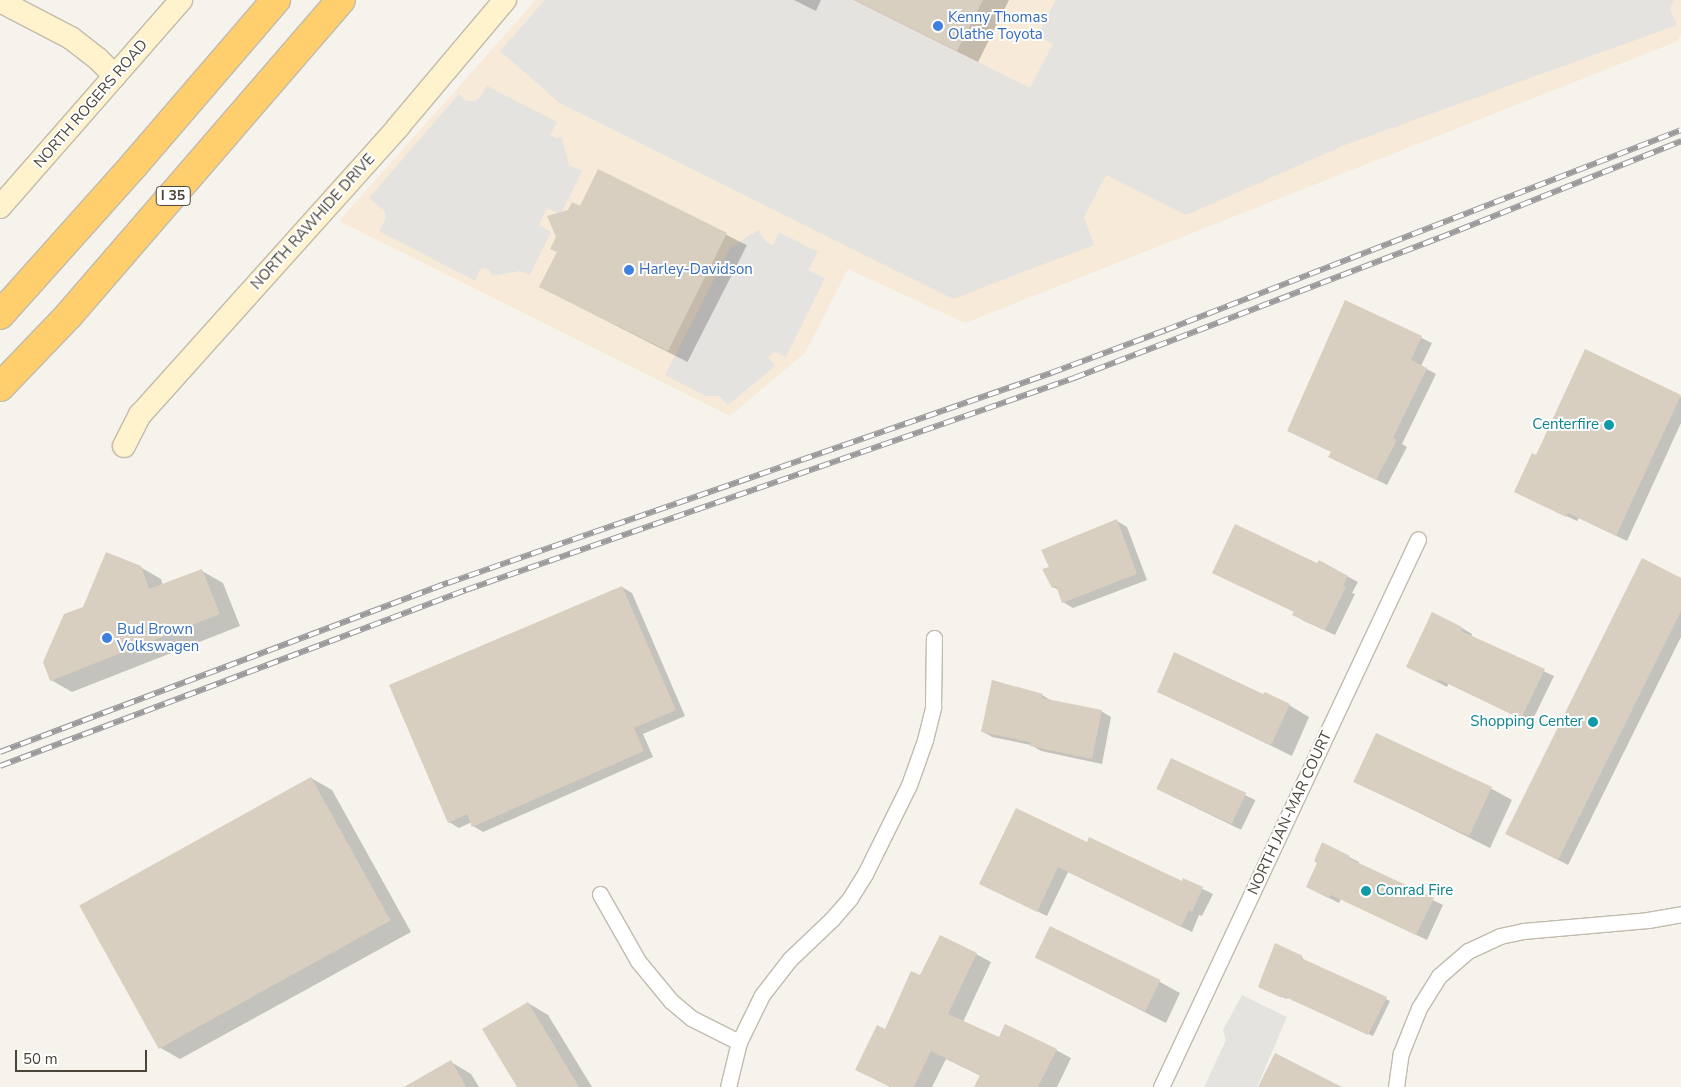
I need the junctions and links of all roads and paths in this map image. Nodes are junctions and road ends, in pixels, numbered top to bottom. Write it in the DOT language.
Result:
graph roads {
  1 [pos="181,0"];
  2 [pos="276,0"];
  3 [pos="341,0"];
  4 [pos="505,0"];
  5 [pos="0,1"];
  6 [pos="115,76"];
  7 [pos="0,207"];
  8 [pos="0,315"];
  9 [pos="0,387"];
  10 [pos="124,446"];
  11 [pos="1418,539"];
  12 [pos="934,638"];
  13 [pos="600,894"];
  14 [pos="1681,914"];
  15 [pos="739,1042"];
  16 [pos="728,1087"];
  17 [pos="1161,1087"];
  18 [pos="1396,1087"];
  1 -- 6 [label="street, NORTH ROGERS ROAD"];
  2 -- 8 [label="highway"];
  3 -- 9 [label="highway, I 35"];
  4 -- 10 [label="street, NORTH RAWHIDE DRIVE"];
  5 -- 6 [label="street"];
  6 -- 7 [label="street, NORTH ROGERS ROAD"];
  11 -- 17 [label="street, NORTH JAN-MAR COURT"];
  12 -- 15 [label="street"];
  13 -- 15 [label="street"];
  14 -- 18 [label="street"];
  15 -- 16 [label="street"];
}
